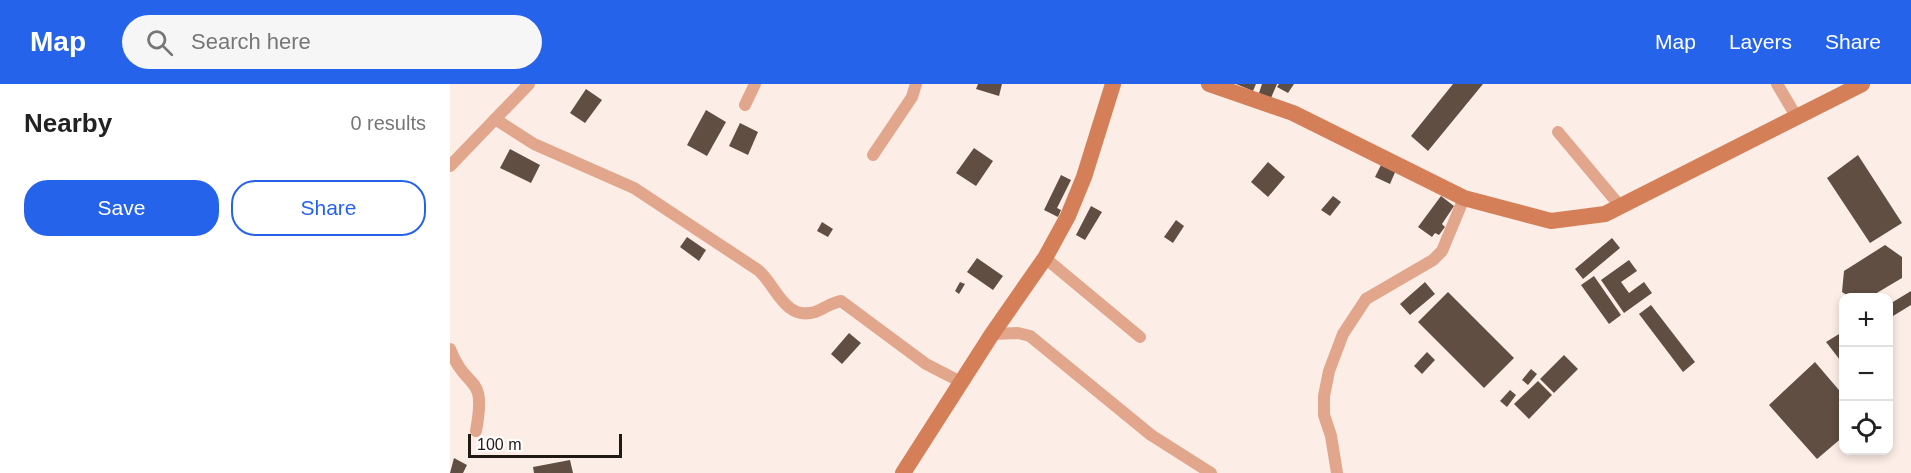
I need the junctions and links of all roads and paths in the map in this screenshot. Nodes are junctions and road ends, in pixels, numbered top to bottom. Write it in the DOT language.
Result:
graph roads {
  1 [pos="528,84"];
  2 [pos="755,84"];
  3 [pos="916,84"];
  4 [pos="1113,84"];
  5 [pos="1209,84"];
  6 [pos="1777,84"];
  7 [pos="1862,84"];
  8 [pos="745,105"];
  9 [pos="1796,116"];
  10 [pos="495,119"];
  11 [pos="1558,132"];
  12 [pos="873,155"];
  13 [pos="450,166"];
  14 [pos="1464,198"];
  15 [pos="1620,206"];
  16 [pos="1045,258"];
  17 [pos="992,334"];
  18 [pos="1140,337"];
  19 [pos="450,349"];
  20 [pos="961,382"];
  21 [pos="476,431"];
  22 [pos="903,473"];
  23 [pos="1211,473"];
  24 [pos="1337,473"];
  1 -- 10 [label="street"];
  2 -- 8 [label="street"];
  3 -- 12 [label="street"];
  4 -- 16 [label="main road"];
  5 -- 14 [label="main road"];
  6 -- 9 [label="street"];
  7 -- 9 [label="main road"];
  9 -- 15 [label="main road"];
  10 -- 13 [label="street"];
  10 -- 20 [label="street"];
  11 -- 15 [label="street"];
  14 -- 15 [label="main road"];
  14 -- 24 [label="street"];
  16 -- 17 [label="main road"];
  16 -- 18 [label="street"];
  17 -- 20 [label="main road"];
  17 -- 23 [label="street"];
  19 -- 21 [label="street"];
  20 -- 22 [label="main road"];
}
